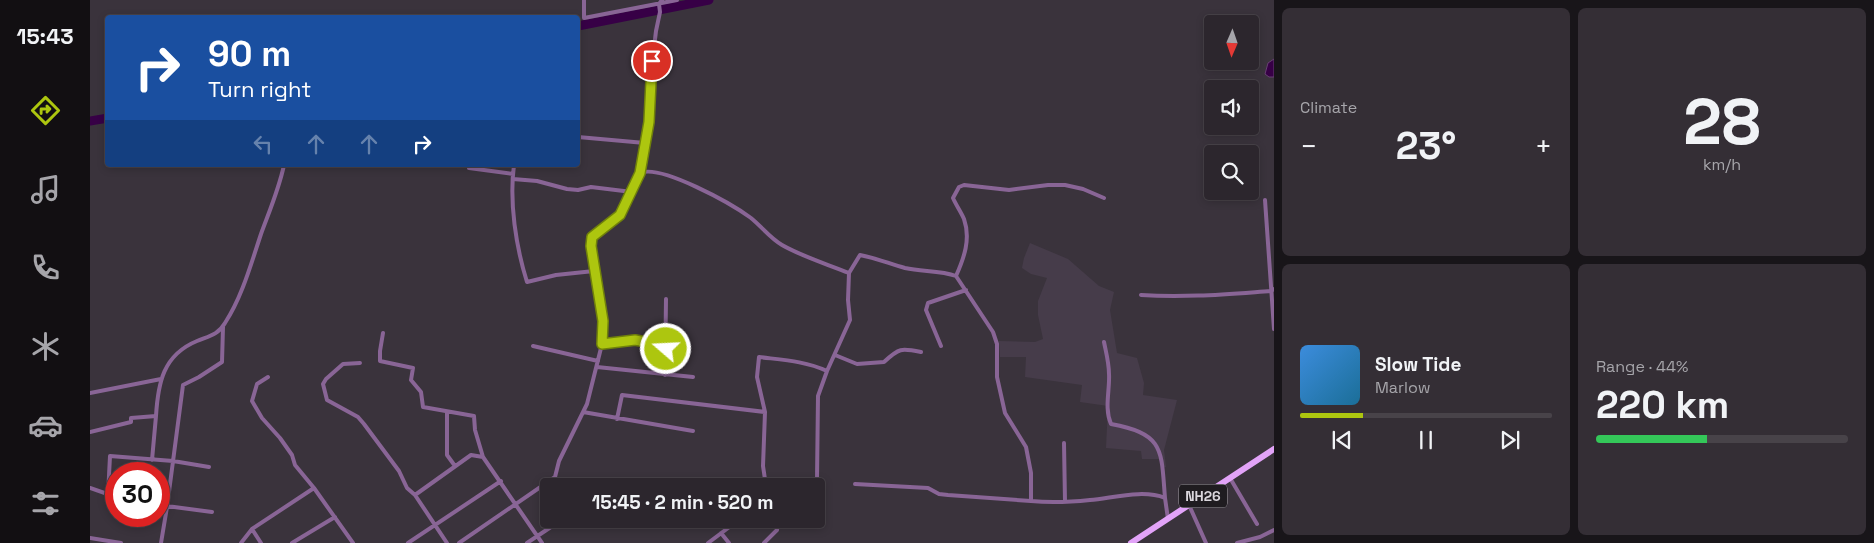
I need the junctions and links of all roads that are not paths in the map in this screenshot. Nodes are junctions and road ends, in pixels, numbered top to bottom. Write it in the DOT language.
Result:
graph roads {
  1 [pos="584,0"];
  2 [pos="677,0"];
  3 [pos="661,2"];
  4 [pos="580,137"];
  5 [pos="645,143"];
  6 [pos="283,167"];
  7 [pos="514,167"];
  8 [pos="469,168"];
  9 [pos="640,173"];
  10 [pos="513,176"];
  11 [pos="632,192"];
  12 [pos="1104,198"];
  13 [pos="1265,200"];
  14 [pos="594,271"];
  15 [pos="849,273"];
  16 [pos="956,276"];
  17 [pos="966,290"];
  18 [pos="1273,290"];
  19 [pos="1141,295"];
  20 [pos="666,299"];
  21 [pos="223,326"];
  22 [pos="1274,329"];
  23 [pos="383,333"];
  24 [pos="1104,342"];
  25 [pos="602,344"];
  26 [pos="533,346"];
  27 [pos="941,346"];
  28 [pos="666,349"];
  29 [pos="688,352"];
  30 [pos="921,352"];
  31 [pos="835,355"];
  32 [pos="598,361"];
  33 [pos="360,363"];
  34 [pos="597,367"];
  35 [pos="827,371"];
  36 [pos="665,375"];
  37 [pos="268,377"];
  38 [pos="694,377"];
  39 [pos="161,379"];
  40 [pos="90,393"];
  41 [pos="447,412"];
  42 [pos="583,412"];
  43 [pos="765,412"];
  44 [pos="156,416"];
  45 [pos="617,418"];
  46 [pos="693,431"];
  47 [pos="90,432"];
  48 [pos="1064,443"];
  49 [pos="1273,451"];
  50 [pos="483,457"];
  51 [pos="152,460"];
  52 [pos="173,461"];
  53 [pos="110,462"];
  54 [pos="208,466"];
  55 [pos="455,466"];
  56 [pos="765,478"];
  57 [pos="817,478"];
  58 [pos="1230,478"];
  59 [pos="501,482"];
  60 [pos="170,484"];
  61 [pos="855,484"];
  62 [pos="90,488"];
  63 [pos="314,488"];
  64 [pos="105,494"];
  65 [pos="415,496"];
  66 [pos="1165,498"];
  67 [pos="1031,500"];
  68 [pos="1065,502"];
  69 [pos="515,504"];
  70 [pos="1189,505"];
  71 [pos="170,507"];
  72 [pos="212,512"];
  73 [pos="335,517"];
  74 [pos="1168,519"];
  75 [pos="1257,524"];
  76 [pos="434,526"];
  77 [pos="164,527"];
  78 [pos="549,528"];
  79 [pos="728,528"];
  80 [pos="777,528"];
  81 [pos="252,529"];
  82 [pos="1274,530"];
  83 [pos="721,533"];
  84 [pos="537,536"];
  85 [pos="90,538"];
  86 [pos="352,542"];
  87 [pos="121,543"];
  88 [pos="161,543"];
  89 [pos="240,543"];
  90 [pos="260,543"];
  91 [pos="292,543"];
  92 [pos="408,543"];
  93 [pos="447,543"];
  94 [pos="459,543"];
  95 [pos="527,543"];
  96 [pos="542,543"];
  97 [pos="708,543"];
  98 [pos="729,543"];
  99 [pos="764,543"];
  100 [pos="1132,543"];
  101 [pos="1206,543"];
  102 [pos="1237,543"];
  1 -- 3 [label="street"];
  2 -- 3 [label="street"];
  3 -- 5 [label="street"];
  4 -- 5 [label="street"];
  5 -- 9 [label="street"];
  6 -- 21 [label="street"];
  7 -- 10 [label="street"];
  8 -- 10 [label="street"];
  9 -- 11 [label="street"];
  9 -- 15 [label="street"];
  10 -- 11 [label="street"];
  10 -- 14 [label="street"];
  11 -- 14 [label="street"];
  12 -- 16 [label="street"];
  13 -- 18 [label="street"];
  14 -- 25 [label="street"];
  15 -- 16 [label="street"];
  15 -- 31 [label="street"];
  16 -- 17 [label="street"];
  17 -- 27 [label="street"];
  17 -- 67 [label="street"];
  18 -- 19 [label="street"];
  18 -- 22 [label="street"];
  20 -- 28 [label="street"];
  21 -- 39 [label="street"];
  21 -- 52 [label="street"];
  23 -- 41 [label="street"];
  24 -- 66 [label="street"];
  25 -- 28 [label="street"];
  25 -- 32 [label="street"];
  26 -- 32 [label="street"];
  28 -- 29 [label="street"];
  28 -- 36 [label="street"];
  30 -- 31 [label="street"];
  31 -- 35 [label="street"];
  32 -- 34 [label="street"];
  33 -- 65 [label="street"];
  34 -- 36 [label="street"];
  34 -- 42 [label="street"];
  35 -- 43 [label="street"];
  35 -- 57 [label="street"];
  36 -- 38 [label="street"];
  37 -- 63 [label="street"];
  39 -- 40 [label="street"];
  39 -- 44 [label="street"];
  41 -- 50 [label="street"];
  41 -- 55 [label="street"];
  42 -- 45 [label="street"];
  42 -- 69 [label="street"];
  43 -- 45 [label="street"];
  43 -- 56 [label="street"];
  44 -- 47 [label="street"];
  44 -- 51 [label="street"];
  45 -- 46 [label="street"];
  48 -- 68 [label="street"];
  49 -- 58 [label="highway, NH26"];
  50 -- 55 [label="street"];
  50 -- 59 [label="street"];
  51 -- 52 [label="street"];
  51 -- 53 [label="street"];
  52 -- 54 [label="street"];
  52 -- 60 [label="street"];
  55 -- 65 [label="street"];
  58 -- 70 [label="highway, NH26"];
  58 -- 75 [label="street"];
  59 -- 69 [label="street"];
  59 -- 76 [label="street"];
  61 -- 67 [label="street"];
  62 -- 64 [label="street"];
  63 -- 73 [label="street"];
  63 -- 81 [label="street"];
  65 -- 76 [label="street"];
  66 -- 68 [label="street"];
  66 -- 74 [label="street"];
  67 -- 68 [label="street"];
  69 -- 84 [label="street"];
  69 -- 94 [label="street"];
  70 -- 74 [label="highway, NH26"];
  70 -- 101 [label="street"];
  71 -- 72 [label="street"];
  73 -- 86 [label="street"];
  73 -- 91 [label="street"];
  74 -- 100 [label="highway, NH26"];
  76 -- 92 [label="street"];
  76 -- 93 [label="street"];
  77 -- 88 [label="street"];
  78 -- 84 [label="street"];
  79 -- 83 [label="street"];
  80 -- 99 [label="street"];
  81 -- 89 [label="street"];
  81 -- 90 [label="street"];
  82 -- 102 [label="street"];
  83 -- 97 [label="street"];
  83 -- 98 [label="street"];
  84 -- 95 [label="street"];
  84 -- 96 [label="street"];
  85 -- 87 [label="street"];
}
